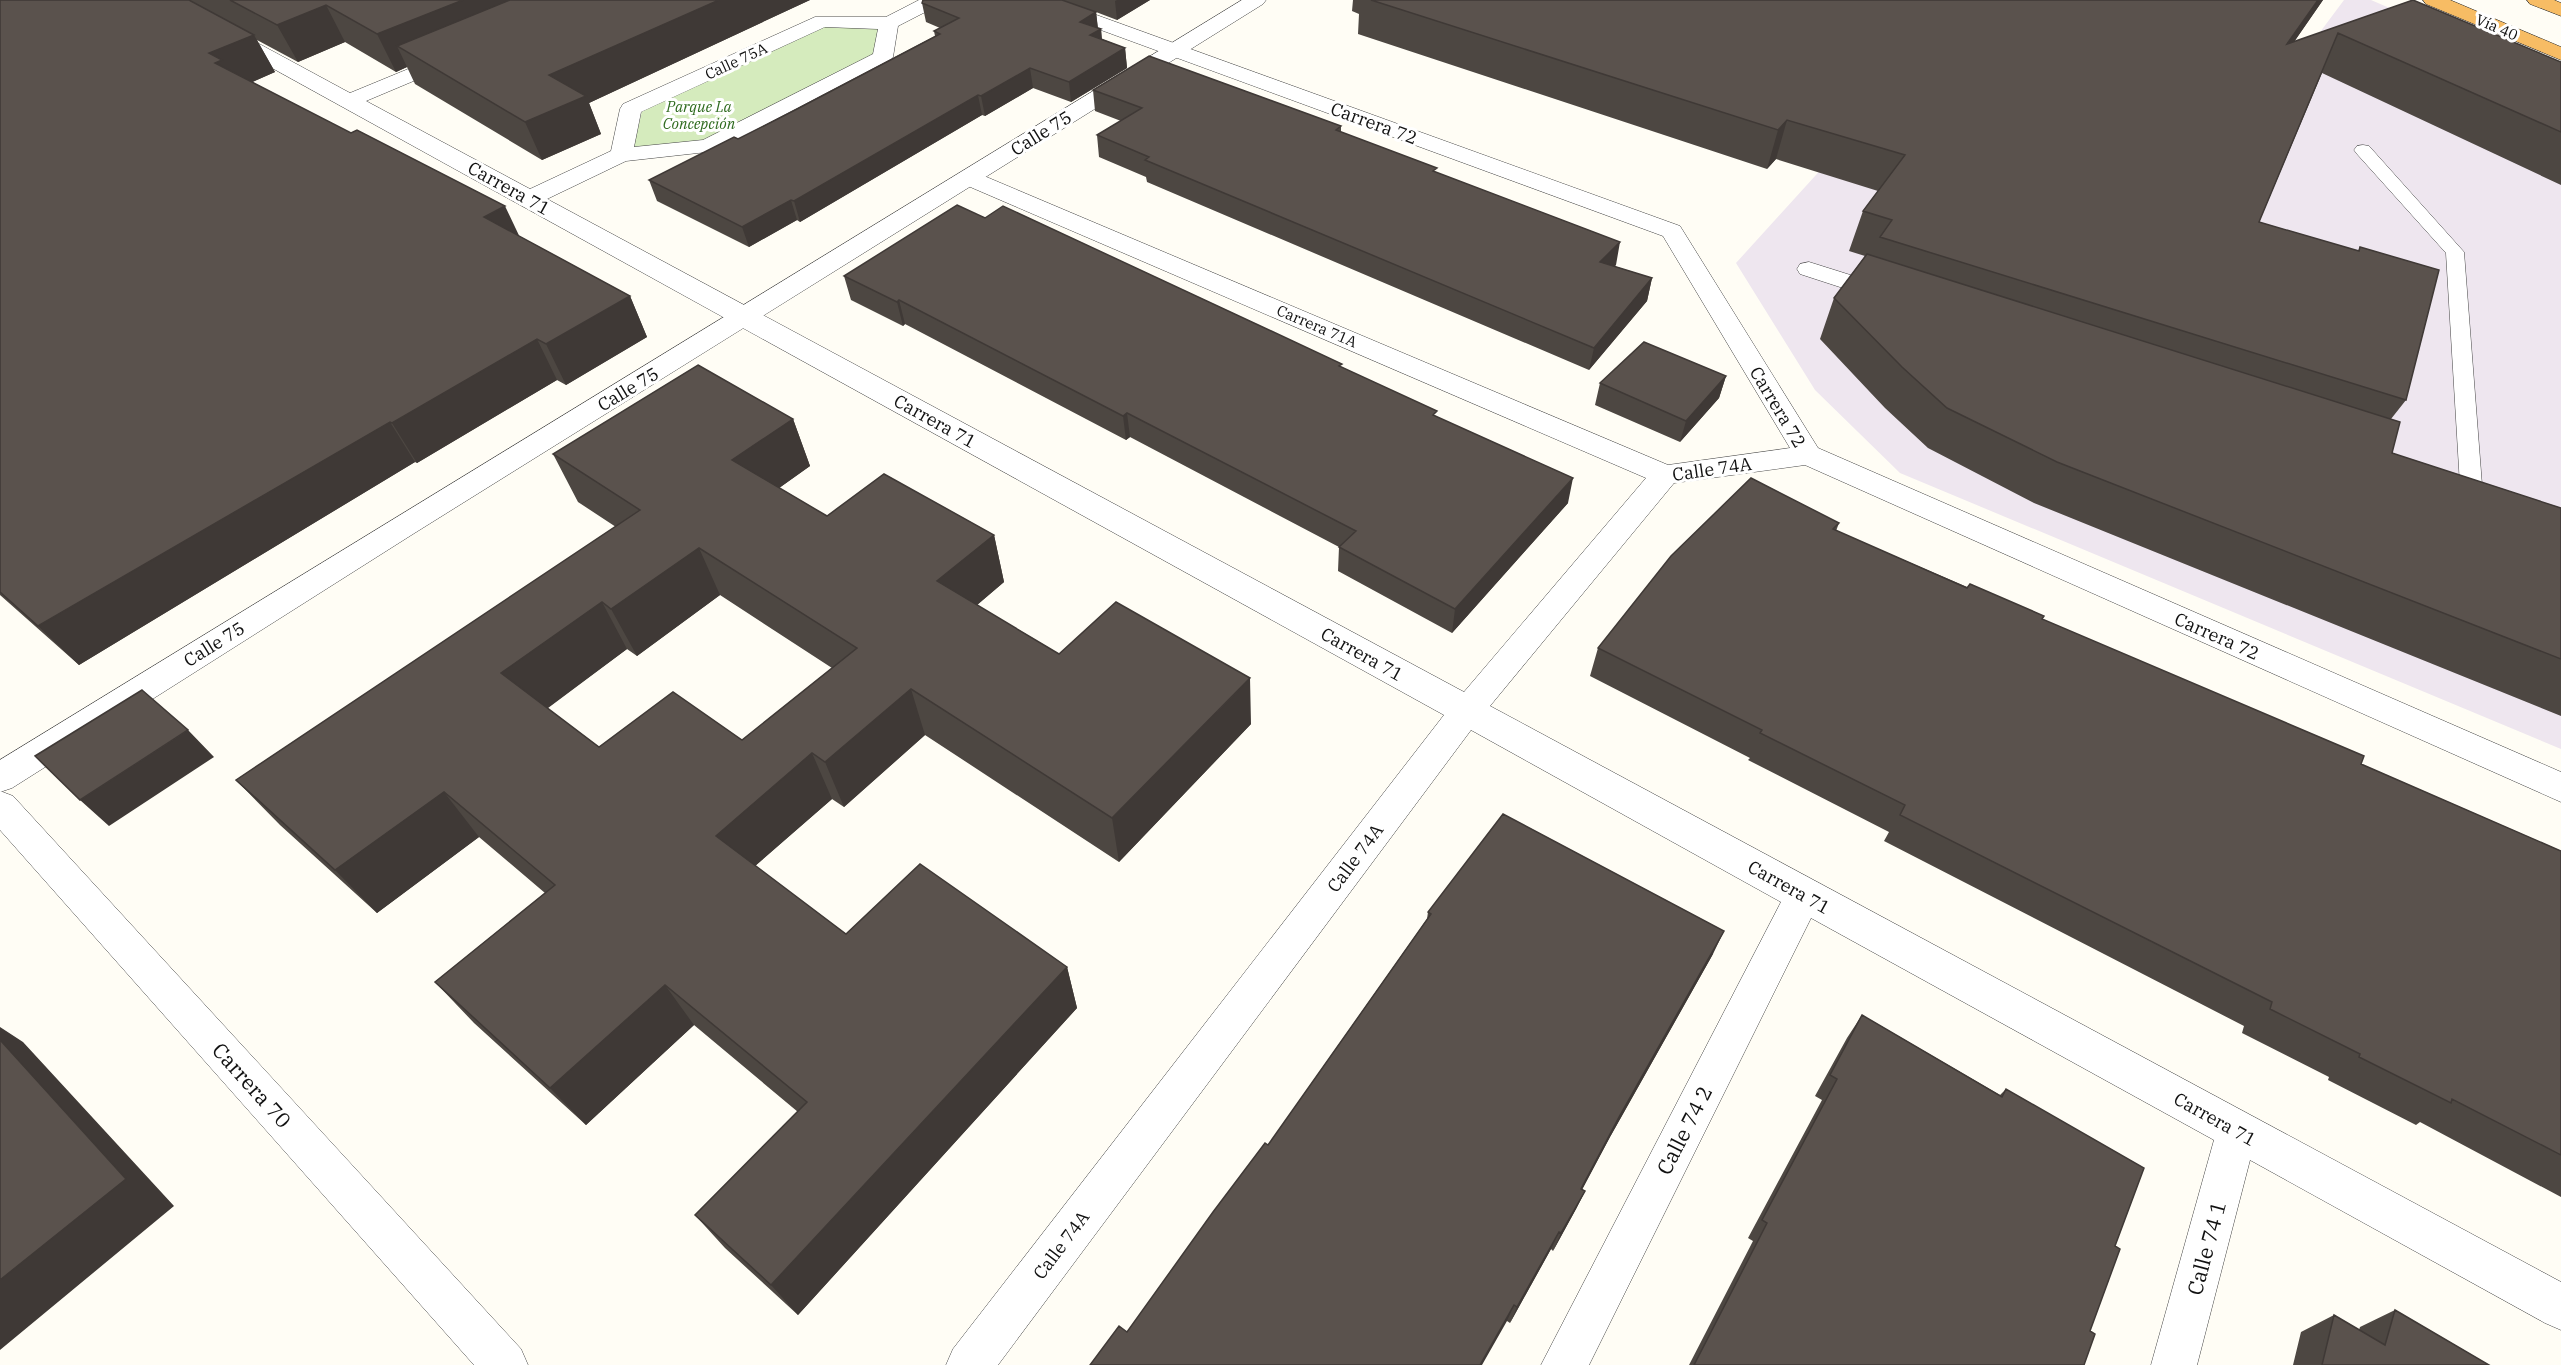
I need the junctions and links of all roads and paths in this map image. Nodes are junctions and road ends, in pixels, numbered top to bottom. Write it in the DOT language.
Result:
graph roads {
  1 [pos="163,0"];
  2 [pos="934,0"];
  3 [pos="1037,0"];
  4 [pos="1256,0"];
  5 [pos="2433,0"];
  6 [pos="2537,0"];
  7 [pos="2561,10"];
  8 [pos="889,23"];
  9 [pos="1175,50"];
  10 [pos="470,51"];
  11 [pos="2561,54"];
  12 [pos="349,101"];
  13 [pos="2363,150"];
  14 [pos="621,155"];
  15 [pos="969,178"];
  16 [pos="528,199"];
  17 [pos="1809,269"];
  18 [pos="1910,302"];
  19 [pos="744,317"];
  20 [pos="1808,455"];
  21 [pos="1665,475"];
  22 [pos="2471,485"];
  23 [pos="1467,711"];
  24 [pos="0,778"];
  25 [pos="2561,788"];
  26 [pos="0,806"];
  27 [pos="1804,895"];
  28 [pos="2237,1131"];
  29 [pos="2561,1308"];
  30 [pos="505,1365"];
  31 [pos="969,1365"];
  32 [pos="1564,1365"];
  33 [pos="2174,1365"];
  1 -- 12 [label="street, Carrera 71"];
  2 -- 8 [label="street, Calle 75A"];
  3 -- 9 [label="street, Carrera 72"];
  4 -- 9 [label="street, Calle 75"];
  5 -- 11 [label="highway, Vía 40"];
  6 -- 7 [label="highway"];
  8 -- 14 [label="street"];
  8 -- 14 [label="street, Calle 75A"];
  9 -- 15 [label="street, Calle 75"];
  9 -- 20 [label="street, Carrera 72"];
  10 -- 12 [label="street"];
  12 -- 16 [label="street, Carrera 71"];
  13 -- 22 [label="lane"];
  14 -- 16 [label="street"];
  15 -- 19 [label="street, Calle 75"];
  15 -- 21 [label="street, Carrera 71A"];
  16 -- 19 [label="street, Carrera 71"];
  17 -- 18 [label="street"];
  19 -- 23 [label="street, Carrera 71"];
  19 -- 24 [label="street, Calle 75"];
  20 -- 21 [label="street, Calle 74A"];
  20 -- 25 [label="street, Carrera 72"];
  21 -- 23 [label="street, Calle 74A"];
  23 -- 27 [label="street, Carrera 71"];
  23 -- 31 [label="street, Calle 74A"];
  26 -- 30 [label="street, Carrera 70"];
  27 -- 28 [label="street, Carrera 71"];
  27 -- 32 [label="street, Calle 74 2"];
  28 -- 29 [label="street, Carrera 71"];
  28 -- 33 [label="street, Calle 74 1"];
}
